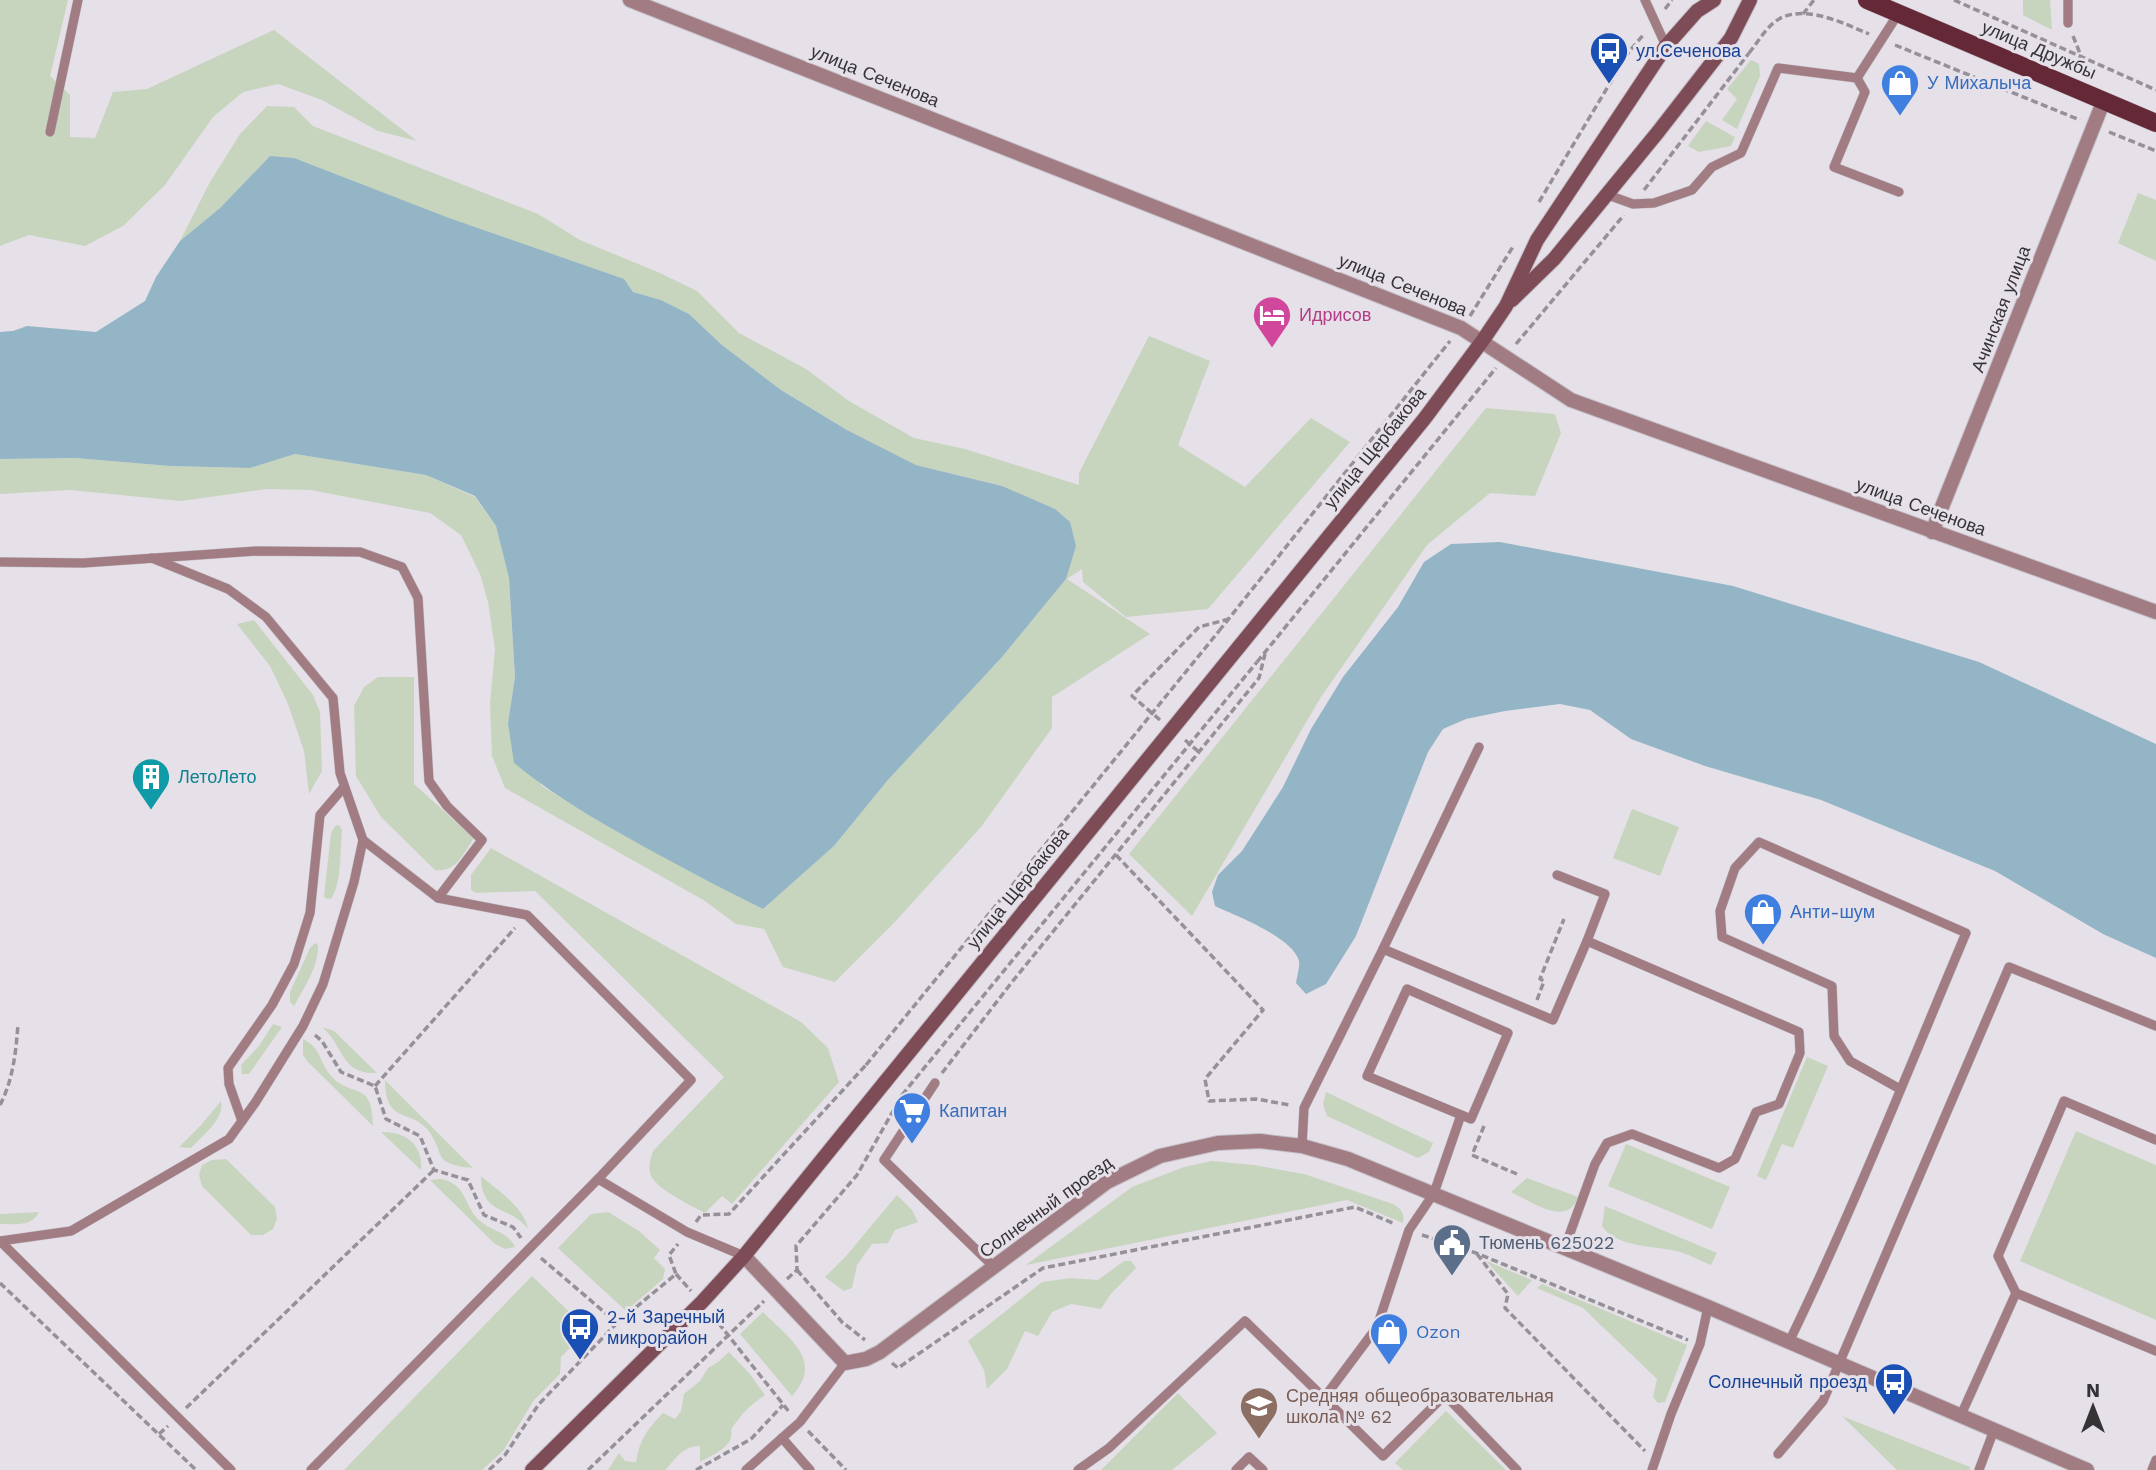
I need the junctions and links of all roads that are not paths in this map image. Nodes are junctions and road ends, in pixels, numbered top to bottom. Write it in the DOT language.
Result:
graph roads {
  1 [pos="78,0"];
  2 [pos="630,0"];
  3 [pos="1645,0"];
  4 [pos="1714,0"];
  5 [pos="1751,0"];
  6 [pos="1867,0"];
  7 [pos="2068,0"];
  8 [pos="1898,14"];
  9 [pos="2068,23"];
  10 [pos="1666,46"];
  11 [pos="1857,78"];
  12 [pos="2104,100"];
  13 [pos="2156,123"];
  14 [pos="50,132"];
  15 [pos="1899,192"];
  16 [pos="1608,195"];
  17 [pos="1506,306"];
  18 [pos="1483,340"];
  19 [pos="1932,532"];
  20 [pos="152,558"];
  21 [pos="0,562"];
  22 [pos="2156,611"];
  23 [pos="1479,747"];
  24 [pos="344,787"];
  25 [pos="363,840"];
  26 [pos="1557,875"];
  27 [pos="438,898"];
  28 [pos="1587,941"];
  29 [pos="1383,949"];
  30 [pos="2156,1026"];
  31 [pos="935,1083"];
  32 [pos="1900,1089"];
  33 [pos="1461,1115"];
  34 [pos="242,1121"];
  35 [pos="2156,1140"];
  36 [pos="1303,1146"];
  37 [pos="598,1179"];
  38 [pos="1434,1193"];
  39 [pos="0,1241"];
  40 [pos="1565,1247"];
  41 [pos="744,1256"];
  42 [pos="994,1268"];
  43 [pos="2016,1293"];
  44 [pos="1708,1307"];
  45 [pos="1789,1342"];
  46 [pos="2156,1351"];
  47 [pos="845,1363"];
  48 [pos="1839,1363"];
  49 [pos="1324,1398"];
  50 [pos="1961,1415"];
  51 [pos="1994,1430"];
  52 [pos="782,1438"];
  53 [pos="1779,1454"];
  54 [pos="2156,1460"];
  55 [pos="1654,1466"];
  56 [pos="231,1470"];
  57 [pos="311,1470"];
  58 [pos="532,1470"];
  59 [pos="746,1470"];
  60 [pos="810,1470"];
  61 [pos="1078,1470"];
  62 [pos="1236,1470"];
  63 [pos="1263,1470"];
  64 [pos="1517,1470"];
  65 [pos="1979,1470"];
  66 [pos="2087,1470"];
  67 [pos="2151,1470"];
  1 -- 14 [label="lane"];
  2 -- 18 [label="street, улица Сеченова"];
  3 -- 10 [label="lane"];
  4 -- 10 [label="main road, улица Щербакова"];
  5 -- 16 [label="main road, улица Щербакова"];
  6 -- 8 [label="main road, улица Дружбы"];
  7 -- 9 [label="lane"];
  8 -- 11 [label="lane"];
  8 -- 12 [label="main road, улица Дружбы"];
  10 -- 17 [label="main road, улица Щербакова"];
  11 -- 15 [label="lane"];
  11 -- 16 [label="lane"];
  12 -- 13 [label="main road, улица Дружбы"];
  12 -- 19 [label="street, Ачинская улица"];
  16 -- 17 [label="main road, улица Щербакова"];
  17 -- 18 [label="main road, улица Щербакова"];
  18 -- 19 [label="street, улица Сеченова"];
  18 -- 41 [label="main road, улица Щербакова, bridge"];
  19 -- 22 [label="street, улица Сеченова"];
  20 -- 21 [label="lane"];
  20 -- 24 [label="lane"];
  20 -- 27 [label="lane"];
  23 -- 29 [label="lane"];
  24 -- 25 [label="lane"];
  24 -- 34 [label="lane"];
  25 -- 27 [label="lane"];
  25 -- 34 [label="lane"];
  26 -- 28 [label="lane"];
  27 -- 37 [label="lane"];
  28 -- 29 [label="lane"];
  28 -- 40 [label="lane"];
  29 -- 36 [label="lane"];
  30 -- 48 [label="lane"];
  31 -- 42 [label="lane"];
  32 -- 32 [label="lane"];
  32 -- 45 [label="lane"];
  33 -- 33 [label="lane"];
  33 -- 38 [label="lane"];
  34 -- 39 [label="lane"];
  35 -- 43 [label="lane"];
  36 -- 38 [label="street, Солнечный проезд"];
  36 -- 42 [label="street, Солнечный проезд"];
  37 -- 41 [label="lane"];
  37 -- 57 [label="lane"];
  38 -- 40 [label="street, Солнечный проезд"];
  38 -- 49 [label="lane"];
  39 -- 56 [label="lane"];
  40 -- 44 [label="street, Солнечный проезд"];
  41 -- 47 [label="street"];
  41 -- 58 [label="main road, улица Щербакова"];
  42 -- 47 [label="street, Солнечный проезд"];
  43 -- 46 [label="lane"];
  43 -- 50 [label="lane"];
  44 -- 45 [label="street, Солнечный проезд"];
  44 -- 55 [label="lane"];
  45 -- 48 [label="street, Солнечный проезд"];
  47 -- 52 [label="lane"];
  48 -- 50 [label="street, Солнечный проезд"];
  48 -- 53 [label="lane"];
  49 -- 61 [label="lane"];
  49 -- 64 [label="lane"];
  50 -- 51 [label="street, Солнечный проезд"];
  51 -- 65 [label="lane"];
  51 -- 66 [label="street, Солнечный проезд"];
  52 -- 59 [label="lane"];
  52 -- 60 [label="lane"];
  54 -- 67 [label="lane"];
  62 -- 63 [label="lane"];
}
